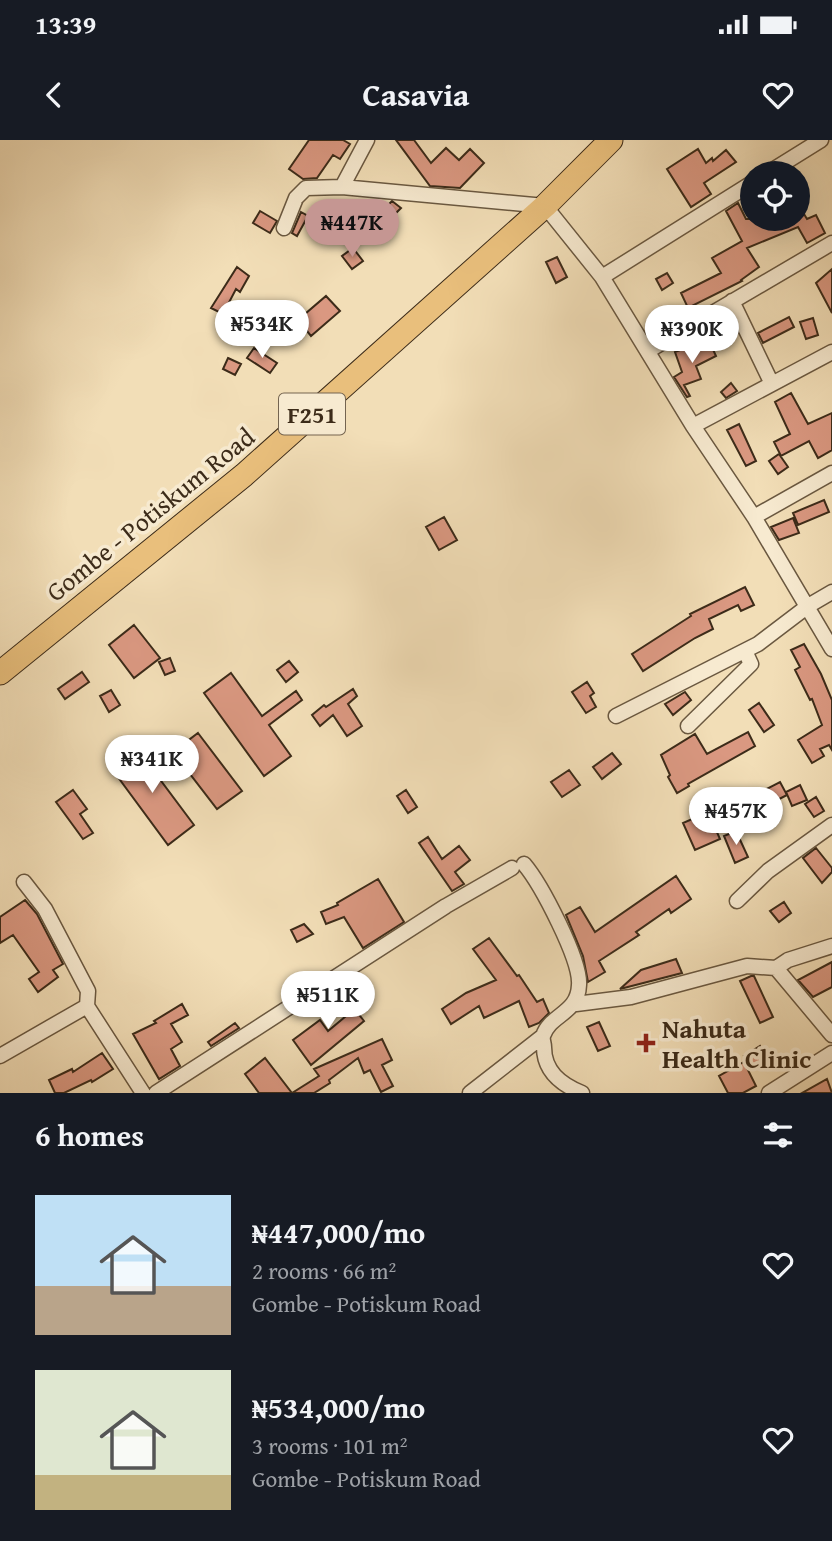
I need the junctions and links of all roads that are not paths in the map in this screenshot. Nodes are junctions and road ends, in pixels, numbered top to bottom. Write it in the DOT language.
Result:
graph roads {
  1 [pos="367,140"];
  2 [pos="611,140"];
  3 [pos="821,140"];
  4 [pos="787,161"];
  5 [pos="342,187"];
  6 [pos="740,191"];
  7 [pos="545,206"];
  8 [pos="284,228"];
  9 [pos="832,243"];
  10 [pos="602,277"];
  11 [pos="732,302"];
  12 [pos="648,351"];
  13 [pos="832,352"];
  14 [pos="772,384"];
  15 [pos="694,426"];
  16 [pos="832,473"];
  17 [pos="754,517"];
  18 [pos="832,592"];
  19 [pos="808,606"];
  20 [pos="832,649"];
  21 [pos="745,651"];
  22 [pos="0,673"];
  23 [pos="616,716"];
  24 [pos="688,726"];
  25 [pos="832,825"];
  26 [pos="24,882"];
  27 [pos="737,901"];
  28 [pos="832,946"];
  29 [pos="776,968"];
  30 [pos="576,1003"];
  31 [pos="87,1006"];
  32 [pos="832,1035"];
  33 [pos="544,1036"];
  34 [pos="832,1053"];
  35 [pos="0,1056"];
  36 [pos="143,1093"];
  37 [pos="156,1093"];
  38 [pos="470,1093"];
  39 [pos="582,1093"];
  40 [pos="769,1093"];
  1 -- 5 [label="street"];
  2 -- 7 [label="main road, Gombe - Potiskum Road / F251"];
  3 -- 4 [label="street"];
  5 -- 7 [label="street"];
  5 -- 8 [label="street"];
  6 -- 10 [label="street"];
  7 -- 10 [label="street"];
  7 -- 22 [label="main road, Gombe - Potiskum Road / F251"];
  9 -- 11 [label="street"];
  10 -- 12 [label="street"];
  11 -- 12 [label="street"];
  11 -- 14 [label="street"];
  12 -- 15 [label="street"];
  13 -- 14 [label="street"];
  14 -- 15 [label="street"];
  15 -- 17 [label="street"];
  16 -- 17 [label="street"];
  17 -- 19 [label="street"];
  18 -- 19 [label="street"];
  19 -- 20 [label="street"];
  19 -- 21 [label="street"];
  21 -- 23 [label="street"];
  21 -- 24 [label="street"];
  25 -- 27 [label="street"];
  26 -- 31 [label="street"];
  28 -- 29 [label="street"];
  29 -- 30 [label="street"];
  29 -- 32 [label="street"];
  30 -- 33 [label="street"];
  30 -- 37 [label="street"];
  31 -- 35 [label="street"];
  31 -- 36 [label="street"];
  33 -- 38 [label="street"];
  33 -- 39 [label="street"];
  34 -- 40 [label="street"];
}
